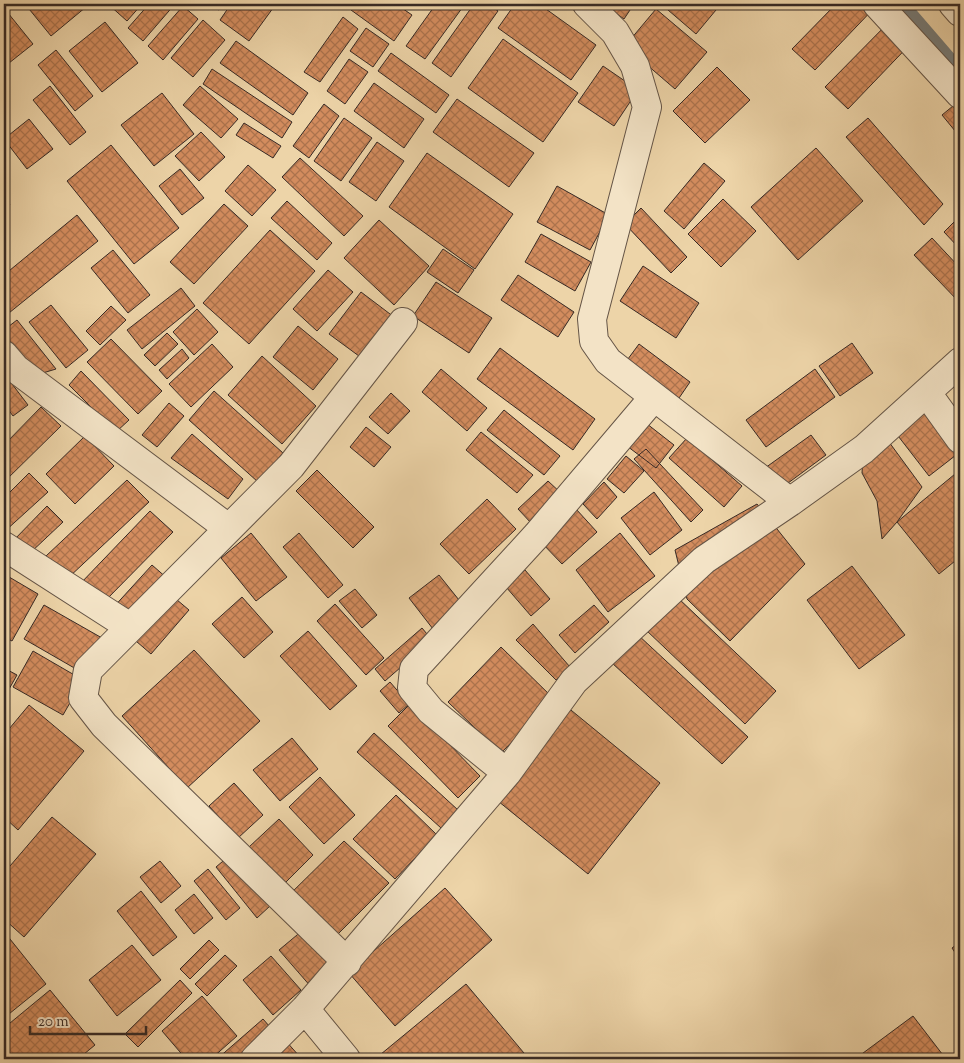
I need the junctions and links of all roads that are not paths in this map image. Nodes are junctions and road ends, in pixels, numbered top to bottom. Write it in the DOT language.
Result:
graph roads {
  1 [pos="587,4"];
  2 [pos="877,4"];
  3 [pos="953,4"];
  4 [pos="960,12"];
  5 [pos="960,94"];
  6 [pos="403,322"];
  7 [pos="4,355"];
  8 [pos="960,362"];
  9 [pos="927,393"];
  10 [pos="654,397"];
  11 [pos="960,439"];
  12 [pos="790,502"];
  13 [pos="228,528"];
  14 [pos="4,546"];
  15 [pos="130,627"];
  16 [pos="508,772"];
  17 [pos="346,962"];
  18 [pos="305,1009"];
  19 [pos="255,1059"];
  20 [pos="346,1059"];
  1 -- 10 [label="street"];
  2 -- 5 [label="street"];
  3 -- 4 [label="street"];
  6 -- 13 [label="street"];
  7 -- 13 [label="street"];
  8 -- 9 [label="street"];
  9 -- 11 [label="street"];
  9 -- 12 [label="street"];
  10 -- 12 [label="street"];
  10 -- 16 [label="street"];
  12 -- 16 [label="street"];
  13 -- 15 [label="street"];
  14 -- 15 [label="street"];
  15 -- 17 [label="street"];
  16 -- 17 [label="street"];
  17 -- 18 [label="street"];
  18 -- 19 [label="street"];
  18 -- 20 [label="street"];
}
